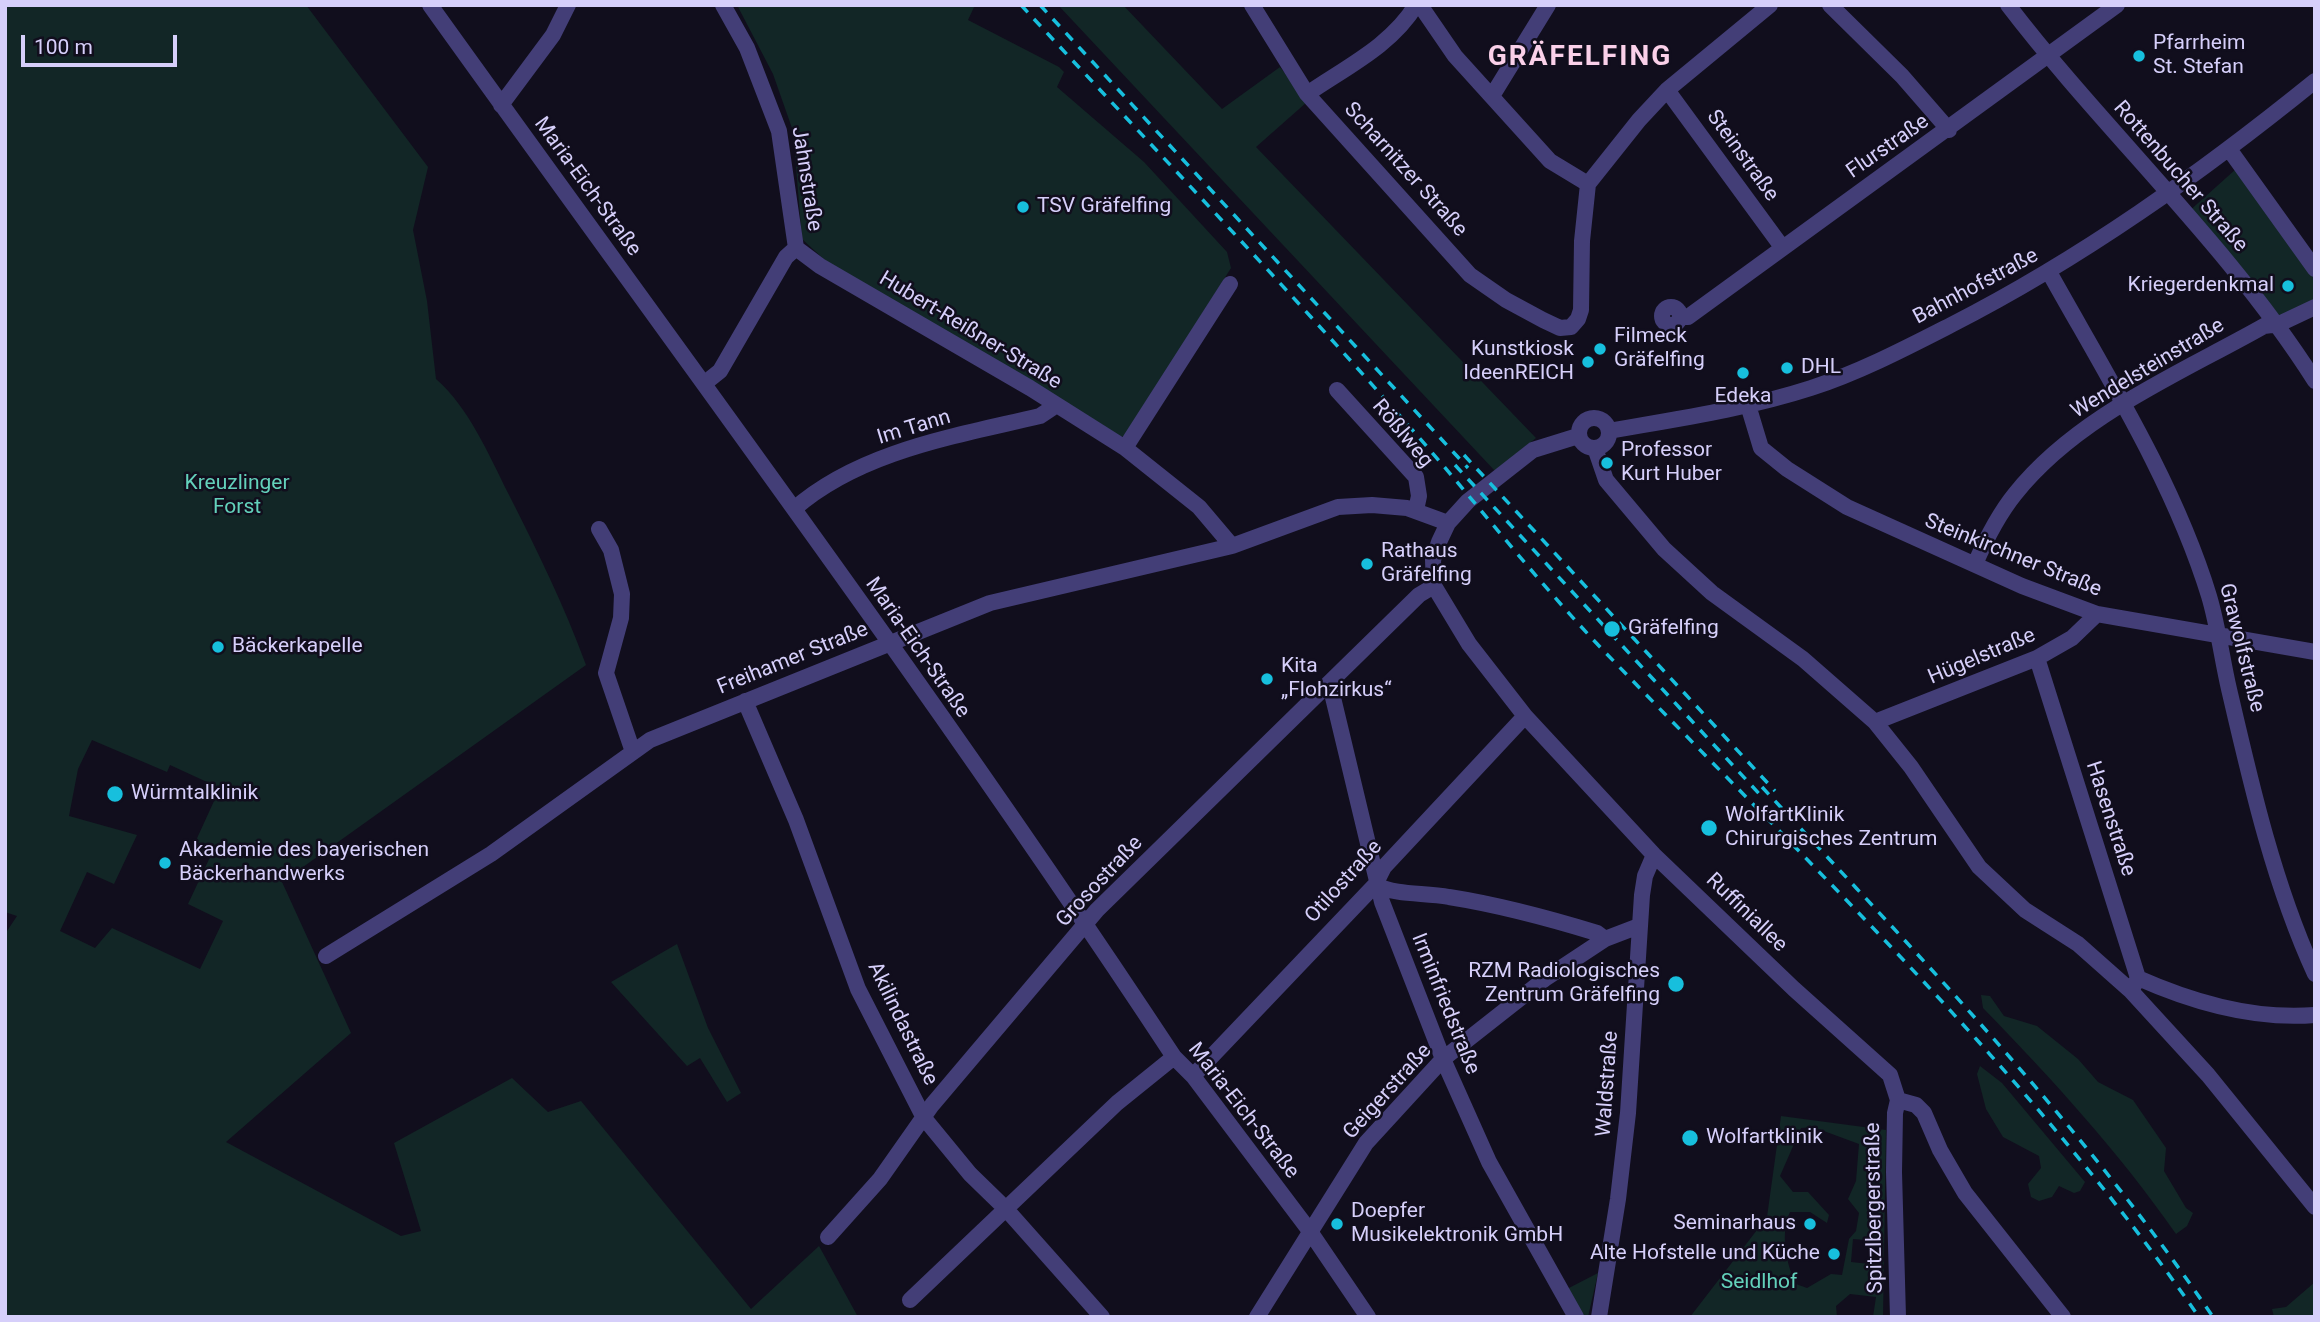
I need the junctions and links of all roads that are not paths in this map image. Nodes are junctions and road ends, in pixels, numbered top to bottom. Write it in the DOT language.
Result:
graph roads {
  1 [pos="430,5"];
  2 [pos="568,5"];
  3 [pos="723,5"];
  4 [pos="1252,5"];
  5 [pos="1418,5"];
  6 [pos="1548,5"];
  7 [pos="1770,5"];
  8 [pos="1830,5"];
  9 [pos="2008,5"];
  10 [pos="2117,5"];
  11 [pos="2046,54"];
  12 [pos="2315,81"];
  13 [pos="1667,90"];
  14 [pos="1307,94"];
  15 [pos="1492,96"];
  16 [pos="501,105"];
  17 [pos="1950,130"];
  18 [pos="2229,149"];
  19 [pos="1588,184"];
  20 [pos="2168,195"];
  21 [pos="1782,247"];
  22 [pos="796,248"];
  23 [pos="2315,269"];
  24 [pos="2049,272"];
  25 [pos="1230,284"];
  26 [pos="2315,307"];
  27 [pos="1680,317"];
  28 [pos="2279,324"];
  29 [pos="2315,381"];
  30 [pos="705,383"];
  31 [pos="1337,390"];
  32 [pos="1748,405"];
  33 [pos="2123,405"];
  34 [pos="1055,406"];
  35 [pos="1609,431"];
  36 [pos="1578,436"];
  37 [pos="1125,448"];
  38 [pos="1595,448"];
  39 [pos="794,509"];
  40 [pos="1416,510"];
  41 [pos="1448,523"];
  42 [pos="599,529"];
  43 [pos="1232,546"];
  44 [pos="1975,564"];
  45 [pos="1434,586"];
  46 [pos="2097,614"];
  47 [pos="2218,637"];
  48 [pos="888,643"];
  49 [pos="2315,652"];
  50 [pos="2036,659"];
  51 [pos="1330,685"];
  52 [pos="745,701"];
  53 [pos="1525,716"];
  54 [pos="1875,722"];
  55 [pos="633,752"];
  56 [pos="1654,855"];
  57 [pos="1375,885"];
  58 [pos="1087,925"];
  59 [pos="1639,926"];
  60 [pos="1605,939"];
  61 [pos="326,956"];
  62 [pos="2315,974"];
  63 [pos="2135,984"];
  64 [pos="2315,1015"];
  65 [pos="1174,1057"];
  66 [pos="1443,1059"];
  67 [pos="1192,1076"];
  68 [pos="1898,1100"];
  69 [pos="924,1118"];
  70 [pos="2315,1208"];
  71 [pos="1006,1209"];
  72 [pos="1309,1230"];
  73 [pos="828,1237"];
  74 [pos="910,1300"];
  75 [pos="1102,1317"];
  76 [pos="1257,1317"];
  77 [pos="1368,1317"];
  78 [pos="1576,1317"];
  79 [pos="1599,1317"];
  80 [pos="1898,1317"];
  81 [pos="2063,1317"];
  1 -- 16 [label="street, Maria-Eich-Straße"];
  2 -- 16 [label="street"];
  3 -- 22 [label="street, Jahnstraße"];
  4 -- 14 [label="street, Scharnitzer Straße"];
  5 -- 14 [label="street"];
  5 -- 15 [label="street"];
  6 -- 15 [label="street"];
  7 -- 13 [label="street"];
  8 -- 17 [label="street"];
  9 -- 11 [label="street, Rottenbucher Straße"];
  10 -- 11 [label="street, Flurstraße"];
  11 -- 17 [label="street, Flurstraße"];
  11 -- 20 [label="street, Rottenbucher Straße"];
  12 -- 18 [label="street, Bahnhofstraße"];
  13 -- 19 [label="street"];
  13 -- 21 [label="street, Steinstraße"];
  14 -- 19 [label="street, Scharnitzer Straße"];
  15 -- 19 [label="street"];
  16 -- 30 [label="street, Maria-Eich-Straße"];
  17 -- 21 [label="street, Flurstraße"];
  18 -- 20 [label="street, Bahnhofstraße"];
  18 -- 23 [label="street"];
  20 -- 24 [label="street, Bahnhofstraße"];
  20 -- 28 [label="street, Rottenbucher Straße"];
  21 -- 27 [label="street, Flurstraße"];
  22 -- 30 [label="street, Jahnstraße"];
  22 -- 34 [label="street, Hubert-Reißner-Straße"];
  24 -- 32 [label="street, Bahnhofstraße"];
  24 -- 33 [label="street, Grawolfstraße"];
  25 -- 37 [label="street"];
  26 -- 28 [label="street, Wendelsteinstraße"];
  28 -- 29 [label="street, Rottenbucher Straße"];
  28 -- 33 [label="street, Wendelsteinstraße"];
  30 -- 39 [label="street, Maria-Eich-Straße"];
  31 -- 40 [label="street, Rößlweg"];
  32 -- 35 [label="street, Bahnhofstraße"];
  32 -- 44 [label="street, Steinkirchner Straße"];
  33 -- 44 [label="street, Wendelsteinstraße"];
  33 -- 47 [label="street, Grawolfstraße"];
  34 -- 37 [label="street, Hubert-Reißner-Straße"];
  34 -- 39 [label="street, Im Tann"];
  35 -- 36 [label="street, Bahnhofstraße"];
  35 -- 38 [label="street"];
  36 -- 38 [label="street"];
  36 -- 41 [label="street, Bahnhofstraße"];
  37 -- 43 [label="street, Hubert-Reißner-Straße"];
  38 -- 54 [label="street"];
  39 -- 48 [label="street, Maria-Eich-Straße"];
  40 -- 41 [label="street, Freihamer Straße"];
  40 -- 43 [label="street, Freihamer Straße"];
  41 -- 45 [label="street"];
  42 -- 55 [label="street"];
  43 -- 48 [label="street, Freihamer Straße"];
  44 -- 46 [label="street, Steinkirchner Straße"];
  45 -- 51 [label="street, Grosostraße"];
  45 -- 53 [label="street, Ruffiniallee"];
  46 -- 47 [label="street, Steinkirchner Straße"];
  46 -- 50 [label="street, Hügelstraße"];
  47 -- 49 [label="street, Steinkirchner Straße"];
  47 -- 62 [label="street, Grawolfstraße"];
  48 -- 52 [label="street, Freihamer Straße"];
  48 -- 58 [label="street, Maria-Eich-Straße"];
  50 -- 54 [label="street, Hügelstraße"];
  50 -- 63 [label="street, Hasenstraße"];
  51 -- 57 [label="street, Irminfriedstraße"];
  51 -- 58 [label="street, Grosostraße"];
  52 -- 55 [label="street, Freihamer Straße"];
  52 -- 69 [label="street, Akilindastraße"];
  53 -- 56 [label="street, Ruffiniallee"];
  53 -- 57 [label="street, Otilostraße"];
  54 -- 63 [label="street"];
  55 -- 61 [label="street, Freihamer Straße"];
  56 -- 59 [label="street, Waldstraße"];
  56 -- 68 [label="street, Ruffiniallee"];
  57 -- 60 [label="street"];
  57 -- 66 [label="street, Irminfriedstraße"];
  57 -- 67 [label="street, Otilostraße"];
  58 -- 65 [label="street, Maria-Eich-Straße"];
  58 -- 69 [label="street, Grosostraße"];
  59 -- 60 [label="street, Geigerstraße"];
  59 -- 79 [label="street, Waldstraße"];
  60 -- 66 [label="street, Geigerstraße"];
  63 -- 64 [label="street"];
  63 -- 70 [label="street"];
  65 -- 67 [label="street, Maria-Eich-Straße"];
  65 -- 71 [label="street"];
  66 -- 72 [label="street, Geigerstraße"];
  66 -- 78 [label="street, Irminfriedstraße"];
  67 -- 72 [label="street, Maria-Eich-Straße"];
  68 -- 80 [label="street, Spitzlbergerstraße"];
  68 -- 81 [label="street"];
  69 -- 71 [label="street, Akilindastraße"];
  69 -- 73 [label="street, Grosostraße"];
  71 -- 74 [label="street"];
  71 -- 75 [label="street, Akilindastraße"];
  72 -- 76 [label="street, Geigerstraße"];
  72 -- 77 [label="street, Maria-Eich-Straße"];
}
